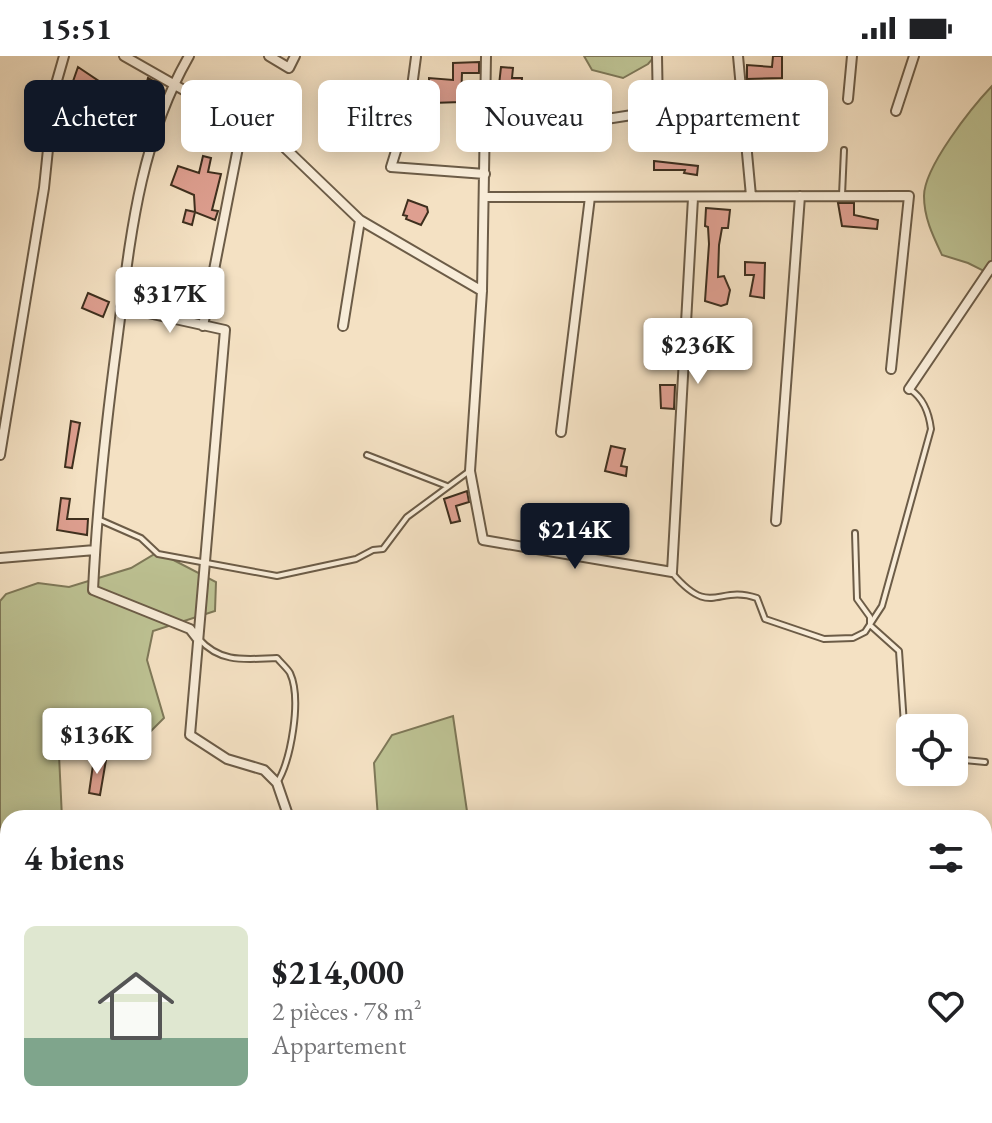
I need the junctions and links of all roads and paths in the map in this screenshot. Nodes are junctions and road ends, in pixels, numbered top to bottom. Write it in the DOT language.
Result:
graph roads {
  1 [pos="64,56"];
  2 [pos="124,56"];
  3 [pos="189,56"];
  4 [pos="269,56"];
  5 [pos="295,56"];
  6 [pos="486,56"];
  7 [pos="657,56"];
  8 [pos="738,56"];
  9 [pos="852,56"];
  10 [pos="914,56"];
  11 [pos="416,57"];
  12 [pos="57,80"];
  13 [pos="486,80"];
  14 [pos="657,80"];
  15 [pos="739,80"];
  16 [pos="174,82"];
  17 [pos="181,86"];
  18 [pos="848,99"];
  19 [pos="165,106"];
  20 [pos="896,111"];
  21 [pos="844,150"];
  22 [pos="48,152"];
  23 [pos="148,152"];
  24 [pos="237,152"];
  25 [pos="289,152"];
  26 [pos="486,152"];
  27 [pos="746,152"];
  28 [pos="485,174"];
  29 [pos="751,196"];
  30 [pos="800,196"];
  31 [pos="841,196"];
  32 [pos="484,197"];
  33 [pos="590,197"];
  34 [pos="693,198"];
  35 [pos="360,220"];
  36 [pos="992,266"];
  37 [pos="482,291"];
  38 [pos="121,307"];
  39 [pos="203,326"];
  40 [pos="343,326"];
  41 [pos="891,369"];
  42 [pos="909,389"];
  43 [pos="561,432"];
  44 [pos="0,455"];
  45 [pos="367,455"];
  46 [pos="470,471"];
  47 [pos="448,487"];
  48 [pos="98,519"];
  49 [pos="776,521"];
  50 [pos="855,533"];
  51 [pos="95,550"];
  52 [pos="0,558"];
  53 [pos="205,562"];
  54 [pos="672,572"];
  55 [pos="870,625"];
  56 [pos="197,638"];
  57 [pos="903,714"];
  58 [pos="968,760"];
  59 [pos="985,762"];
  60 [pos="277,783"];
  61 [pos="286,810"];
  1 -- 12 [label="street"];
  2 -- 16 [label="street"];
  3 -- 16 [label="street"];
  4 -- 5 [label="street"];
  6 -- 13 [label="street"];
  7 -- 14 [label="street"];
  8 -- 15 [label="street"];
  9 -- 18 [label="street"];
  10 -- 20 [label="street"];
  11 -- 28 [label="street"];
  16 -- 17 [label="street"];
  16 -- 19 [label="street"];
  21 -- 31 [label="lane"];
  22 -- 44 [label="street"];
  23 -- 38 [label="street"];
  24 -- 39 [label="street"];
  25 -- 35 [label="street"];
  26 -- 28 [label="street"];
  27 -- 29 [label="street"];
  28 -- 32 [label="street"];
  29 -- 30 [label="street"];
  29 -- 34 [label="street"];
  30 -- 31 [label="street"];
  30 -- 49 [label="street"];
  31 -- 41 [label="street"];
  32 -- 33 [label="street"];
  32 -- 37 [label="street"];
  33 -- 34 [label="street"];
  33 -- 43 [label="street"];
  34 -- 54 [label="street"];
  35 -- 37 [label="street"];
  35 -- 40 [label="street"];
  36 -- 42 [label="street"];
  37 -- 46 [label="street"];
  38 -- 39 [label="street"];
  38 -- 48 [label="street"];
  39 -- 53 [label="street"];
  42 -- 55 [label="lane"];
  45 -- 47 [label="lane"];
  46 -- 47 [label="lane"];
  46 -- 54 [label="street"];
  47 -- 53 [label="lane"];
  48 -- 51 [label="street"];
  48 -- 53 [label="lane"];
  50 -- 55 [label="lane"];
  51 -- 52 [label="street"];
  51 -- 56 [label="street"];
  53 -- 56 [label="street"];
  54 -- 55 [label="lane"];
  55 -- 57 [label="lane"];
  56 -- 60 [label="street"];
  56 -- 60 [label="lane"];
  58 -- 59 [label="lane"];
  60 -- 61 [label="street"];
}
